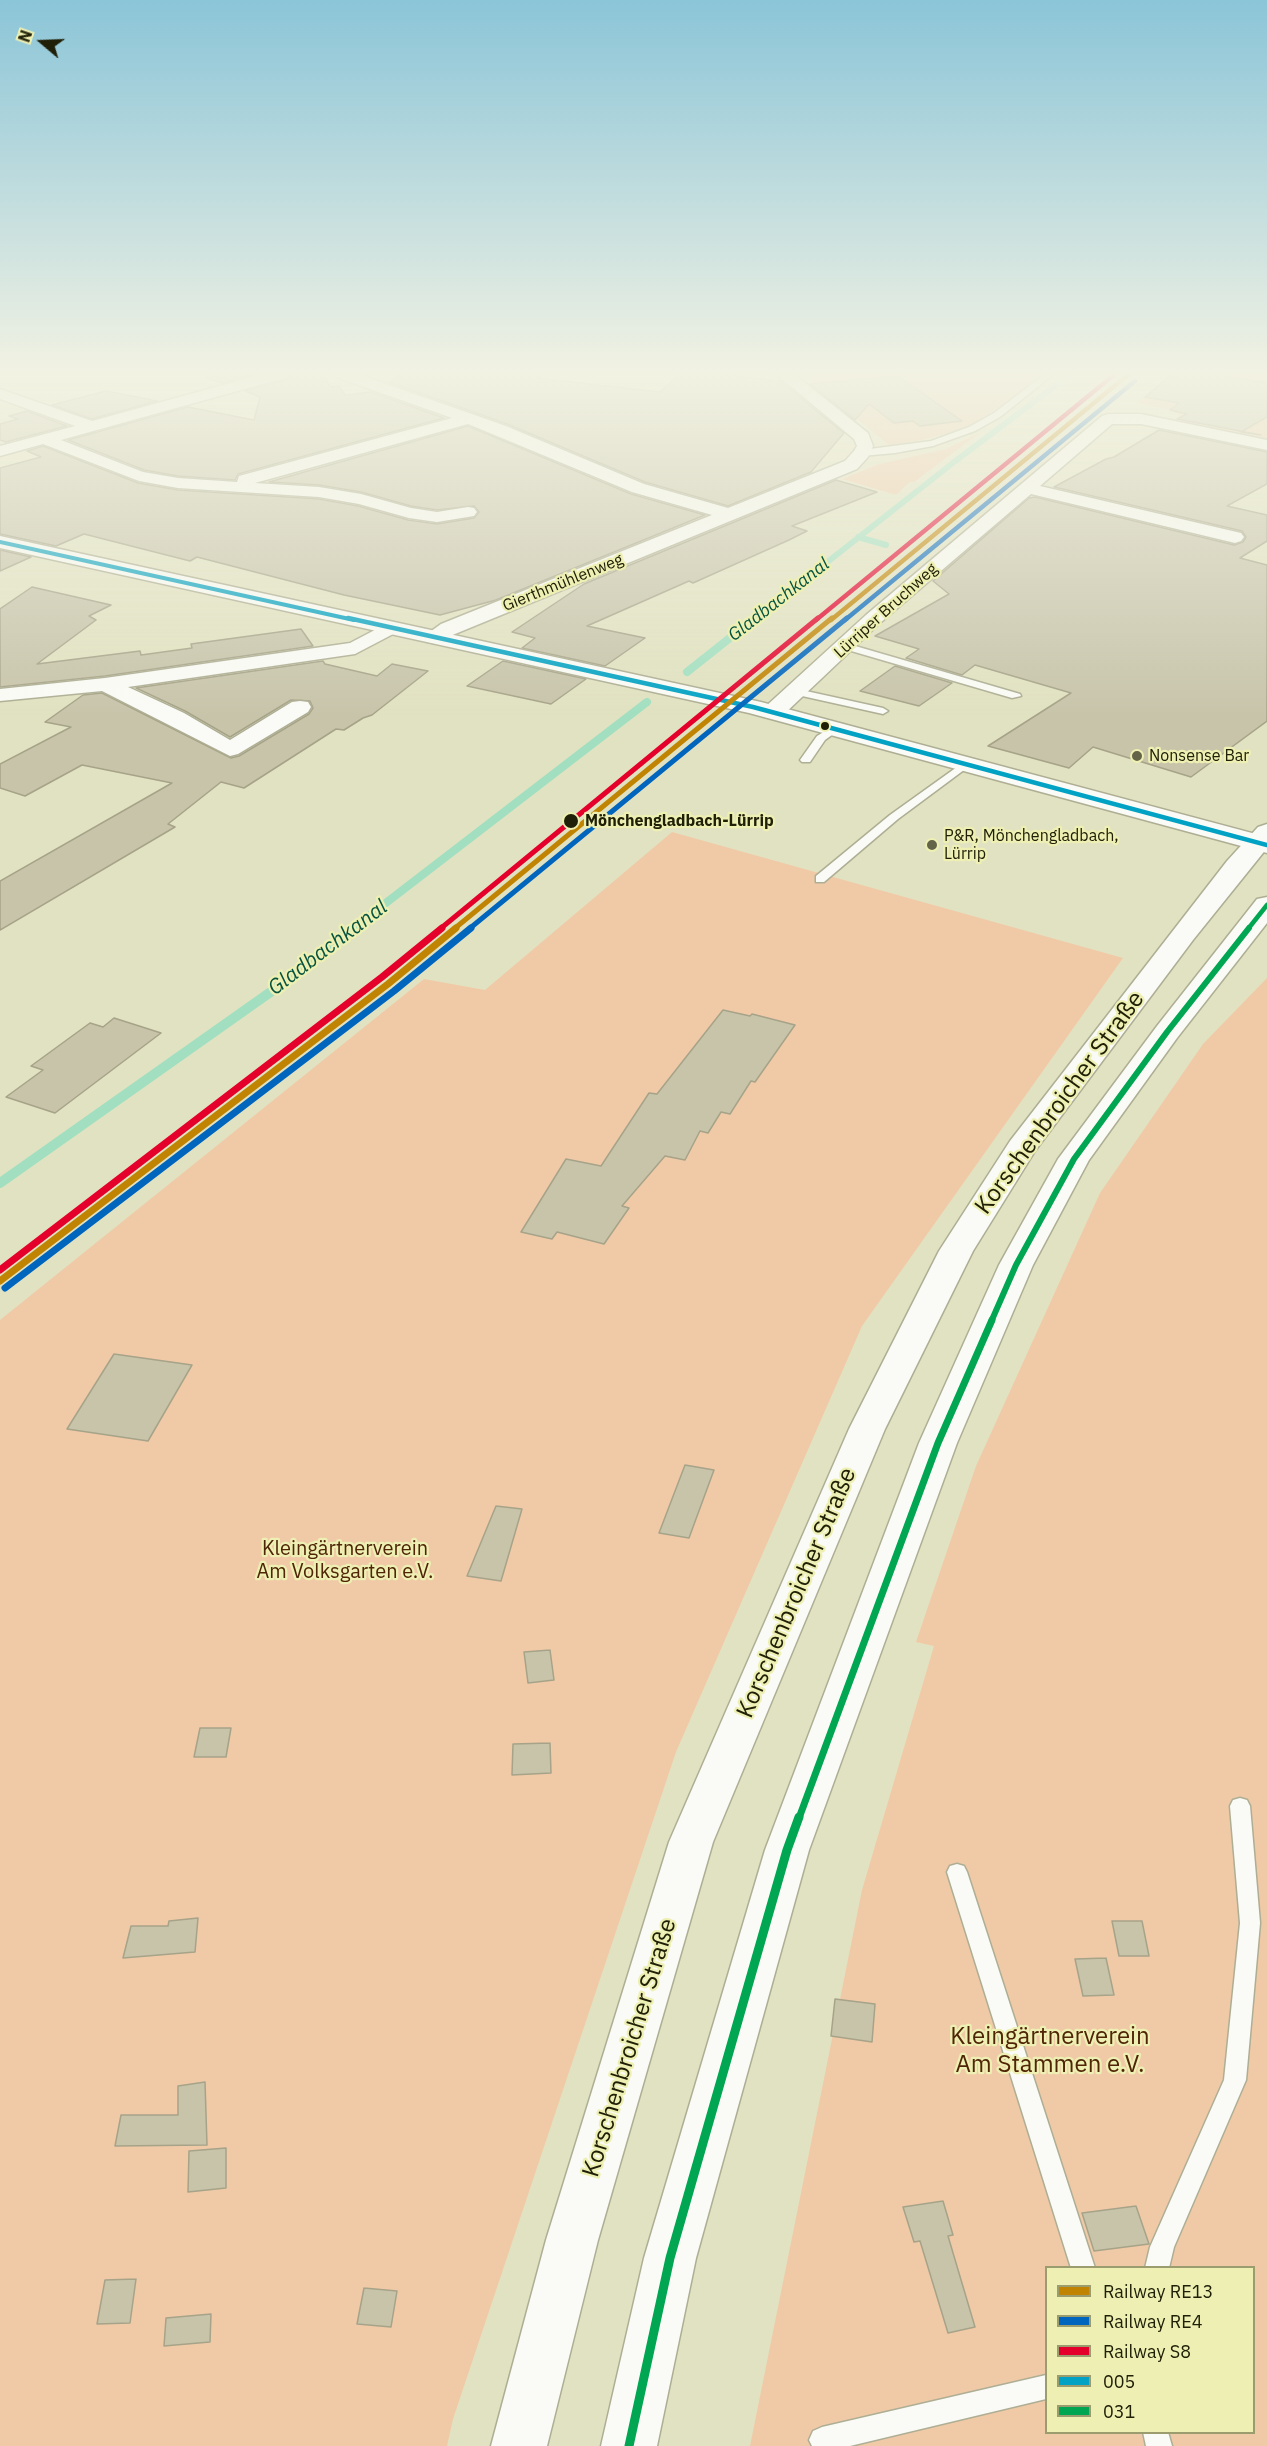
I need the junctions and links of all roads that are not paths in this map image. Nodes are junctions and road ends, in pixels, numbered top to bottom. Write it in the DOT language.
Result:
graph roads {
  1 [pos="251,488"];
  2 [pos="639,488"];
  3 [pos="795,488"];
  4 [pos="1028,488"];
  5 [pos="468,512"];
  6 [pos="731,515"];
  7 [pos="1234,537"];
  8 [pos="0,542"];
  9 [pos="390,628"];
  10 [pos="433,637"];
  11 [pos="845,646"];
  12 [pos="105,684"];
  13 [pos="797,692"];
  14 [pos="0,695"];
  15 [pos="1016,696"];
  16 [pos="300,707"];
  17 [pos="883,711"];
  18 [pos="773,712"];
  19 [pos="832,730"];
  20 [pos="806,760"];
  21 [pos="964,765"];
  22 [pos="1264,840"];
  23 [pos="820,879"];
  24 [pos="1267,905"];
  25 [pos="1240,1806"];
  26 [pos="957,1872"];
  27 [pos="1082,2266"];
  28 [pos="1157,2266"];
  29 [pos="1045,2387"];
  30 [pos="822,2440"];
  31 [pos="519,2446"];
  32 [pos="629,2446"];
  1 -- 5 [label="street"];
  2 -- 6 [label="street"];
  3 -- 6 [label="street, Gierthmühlenweg"];
  4 -- 7 [label="street"];
  4 -- 11 [label="street, Lürriper Bruchweg"];
  6 -- 10 [label="street, Gierthmühlenweg"];
  8 -- 9 [label="main road"];
  9 -- 10 [label="main road"];
  9 -- 12 [label="street"];
  10 -- 18 [label="main road"];
  11 -- 13 [label="street, Lürriper Bruchweg"];
  11 -- 15 [label="lane"];
  12 -- 14 [label="street"];
  12 -- 16 [label="street"];
  13 -- 17 [label="lane"];
  13 -- 18 [label="street, Lürriper Bruchweg"];
  18 -- 19 [label="main road"];
  19 -- 20 [label="lane"];
  19 -- 21 [label="main road"];
  21 -- 22 [label="main road"];
  21 -- 23 [label="lane"];
  22 -- 31 [label="main road, Korschenbroicher Straße"];
  24 -- 32 [label="main road"];
  25 -- 28 [label="lane"];
  26 -- 27 [label="lane"];
  29 -- 30 [label="lane"];
}
